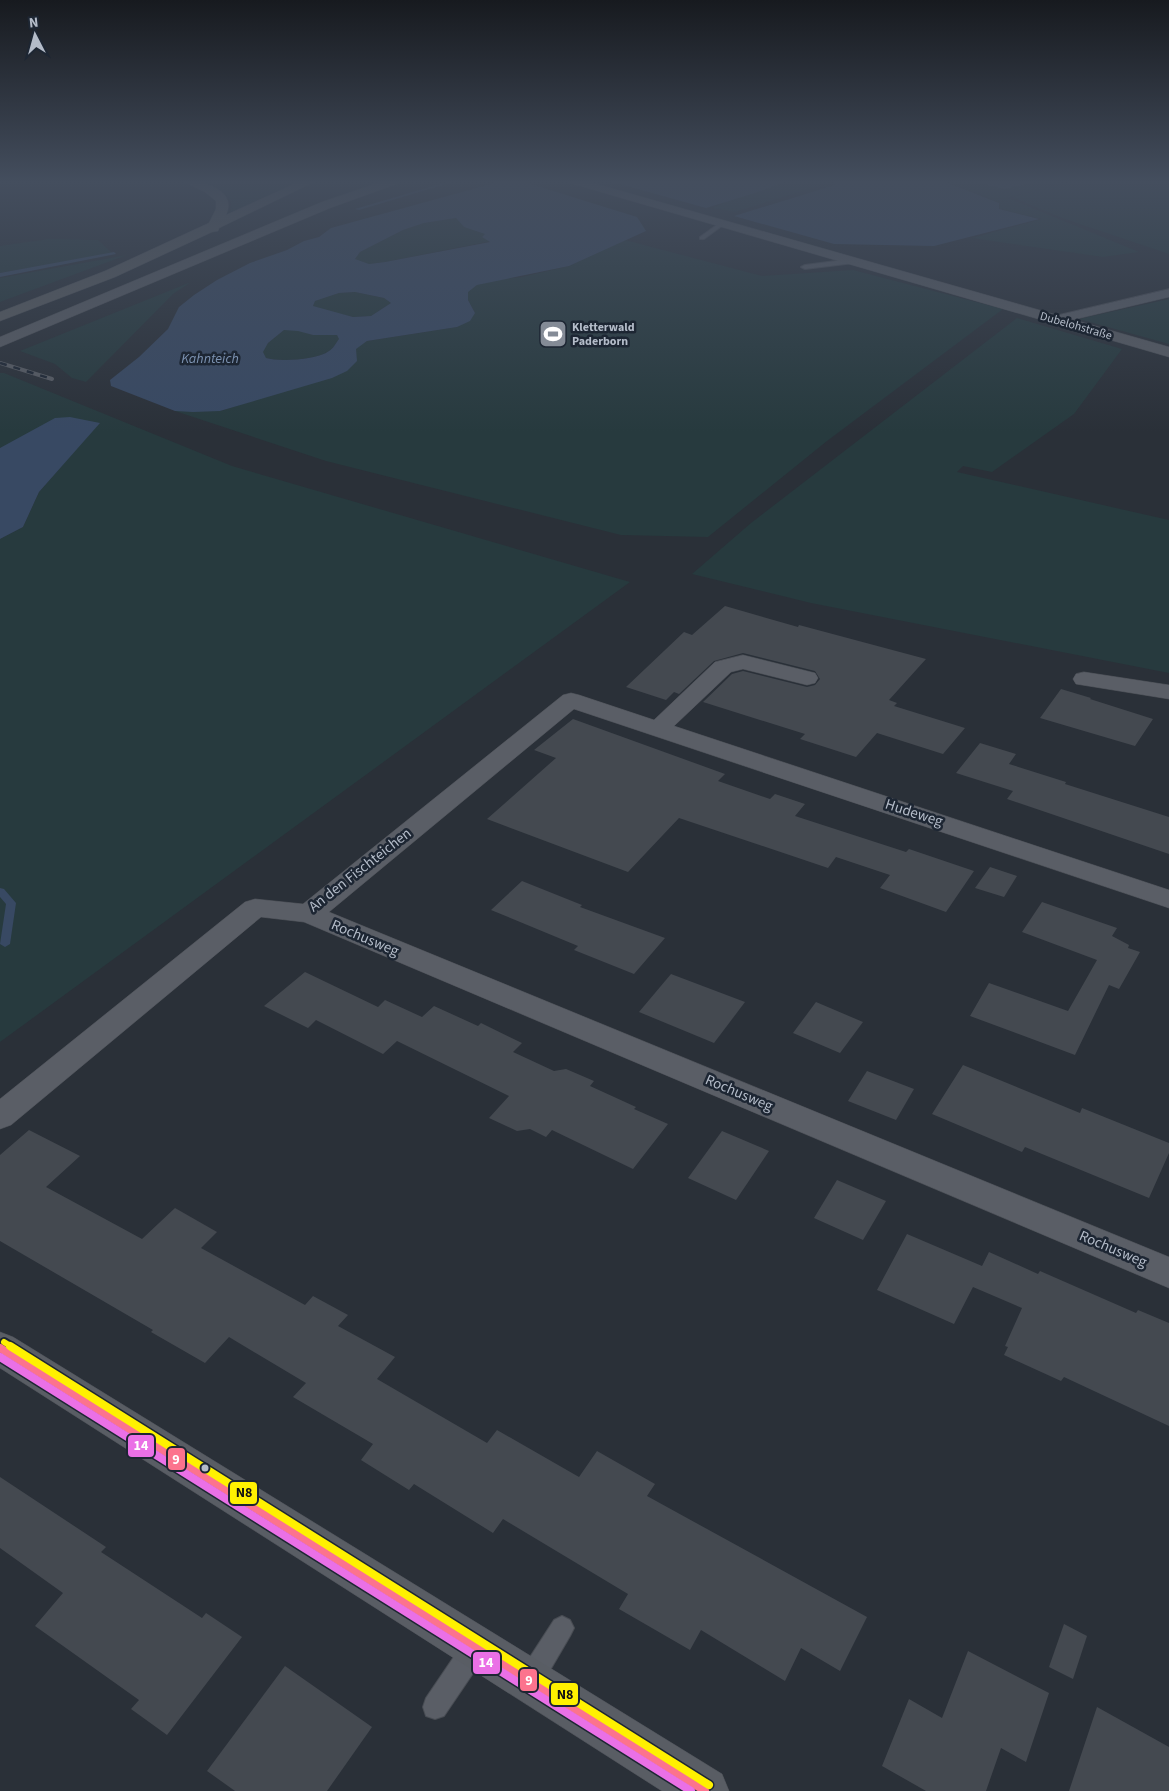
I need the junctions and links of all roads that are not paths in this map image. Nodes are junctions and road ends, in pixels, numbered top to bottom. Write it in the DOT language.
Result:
graph roads {
  1 [pos="131,265"];
  2 [pos="185,265"];
  3 [pos="827,265"];
  4 [pos="861,265"];
  5 [pos="804,267"];
  6 [pos="1169,293"];
  7 [pos="0,317"];
  8 [pos="1055,320"];
  9 [pos="0,342"];
  10 [pos="1169,352"];
  11 [pos="807,678"];
  12 [pos="1084,678"];
  13 [pos="1169,692"];
  14 [pos="570,700"];
  15 [pos="659,728"];
  16 [pos="1169,899"];
  17 [pos="309,914"];
  18 [pos="0,1118"];
  19 [pos="1169,1273"];
  20 [pos="0,1348"];
  21 [pos="562,1628"];
  22 [pos="475,1648"];
  23 [pos="529,1682"];
  24 [pos="436,1707"];
  25 [pos="705,1791"];
  1 -- 7 [label="highway"];
  2 -- 9 [label="main road"];
  3 -- 5 [label="lane"];
  4 -- 8 [label="main road, Dubelohstraße"];
  6 -- 8 [label="street"];
  8 -- 10 [label="main road, Dubelohstraße"];
  11 -- 15 [label="street"];
  12 -- 13 [label="street"];
  14 -- 15 [label="street, Hudeweg"];
  14 -- 17 [label="street, An den Fischteichen"];
  15 -- 16 [label="street, Hudeweg"];
  17 -- 18 [label="street, An den Fischteichen"];
  17 -- 19 [label="street, Rochusweg"];
  20 -- 22 [label="main road"];
  21 -- 23 [label="lane"];
  22 -- 23 [label="main road"];
  22 -- 24 [label="lane"];
  23 -- 25 [label="main road"];
}
